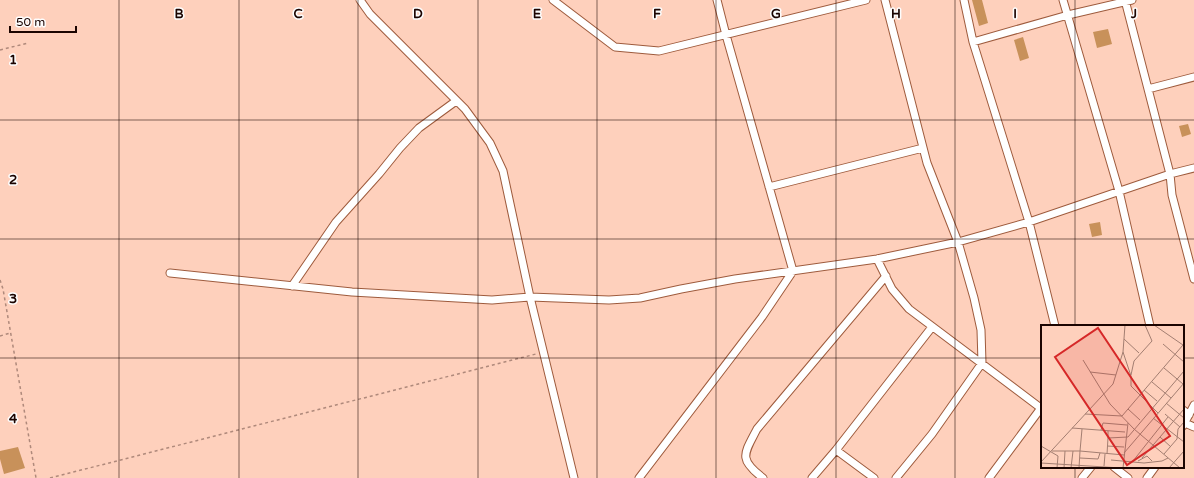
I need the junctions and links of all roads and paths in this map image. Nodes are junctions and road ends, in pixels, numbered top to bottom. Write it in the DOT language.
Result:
graph roads {
  1 [pos="360,0"];
  2 [pos="553,0"];
  3 [pos="717,0"];
  4 [pos="866,0"];
  5 [pos="885,0"];
  6 [pos="964,0"];
  7 [pos="1063,0"];
  8 [pos="1127,1"];
  9 [pos="1068,15"];
  10 [pos="726,35"];
  11 [pos="973,42"];
  12 [pos="28,43"];
  13 [pos="0,50"];
  14 [pos="1194,77"];
  15 [pos="1148,89"];
  16 [pos="456,100"];
  17 [pos="923,148"];
  18 [pos="1194,168"];
  19 [pos="1170,174"];
  20 [pos="770,188"];
  21 [pos="1119,191"];
  22 [pos="1029,222"];
  23 [pos="958,242"];
  24 [pos="877,259"];
  25 [pos="793,271"];
  26 [pos="170,274"];
  27 [pos="886,276"];
  28 [pos="1194,279"];
  29 [pos="0,280"];
  30 [pos="292,286"];
  31 [pos="530,297"];
  32 [pos="1055,325"];
  33 [pos="1150,325"];
  34 [pos="932,327"];
  35 [pos="10,333"];
  36 [pos="0,336"];
  37 [pos="543,353"];
  38 [pos="982,363"];
  39 [pos="1194,405"];
  40 [pos="1041,408"];
  41 [pos="1041,410"];
  42 [pos="1184,411"];
  43 [pos="1189,415"];
  44 [pos="1184,424"];
  45 [pos="1194,427"];
  46 [pos="836,450"];
  47 [pos="1090,468"];
  48 [pos="1115,468"];
  49 [pos="1154,468"];
  50 [pos="36,478"];
  51 [pos="50,478"];
  52 [pos="54,478"];
  53 [pos="574,478"];
  54 [pos="639,478"];
  55 [pos="762,478"];
  56 [pos="812,478"];
  57 [pos="874,478"];
  58 [pos="896,478"];
  59 [pos="989,478"];
  60 [pos="1082,478"];
  61 [pos="1128,478"];
  62 [pos="1147,478"];
  1 -- 16 [label="street"];
  2 -- 10 [label="street"];
  3 -- 10 [label="street"];
  4 -- 10 [label="street"];
  5 -- 17 [label="street"];
  6 -- 11 [label="street"];
  7 -- 9 [label="street"];
  8 -- 9 [label="street"];
  8 -- 15 [label="street"];
  9 -- 11 [label="street"];
  9 -- 21 [label="street"];
  10 -- 20 [label="street"];
  11 -- 22 [label="street"];
  12 -- 13 [label="path"];
  14 -- 15 [label="street"];
  15 -- 19 [label="street"];
  16 -- 30 [label="street"];
  16 -- 31 [label="street"];
  17 -- 20 [label="street"];
  17 -- 23 [label="street"];
  18 -- 19 [label="street"];
  19 -- 21 [label="street"];
  19 -- 28 [label="street"];
  20 -- 25 [label="street"];
  21 -- 22 [label="street"];
  21 -- 33 [label="street"];
  22 -- 23 [label="street"];
  22 -- 32 [label="street"];
  23 -- 24 [label="street"];
  23 -- 38 [label="street"];
  24 -- 25 [label="street"];
  24 -- 27 [label="street"];
  25 -- 31 [label="street"];
  25 -- 54 [label="street"];
  26 -- 30 [label="street"];
  27 -- 34 [label="street"];
  27 -- 55 [label="street"];
  29 -- 35 [label="path"];
  30 -- 31 [label="street"];
  31 -- 37 [label="street"];
  34 -- 38 [label="street"];
  34 -- 46 [label="street"];
  35 -- 36 [label="path"];
  35 -- 50 [label="path"];
  37 -- 52 [label="path"];
  37 -- 53 [label="street"];
  38 -- 40 [label="street"];
  38 -- 58 [label="street"];
  39 -- 43 [label="street"];
  41 -- 59 [label="street"];
  42 -- 43 [label="street"];
  43 -- 44 [label="street"];
  44 -- 45 [label="street"];
  46 -- 56 [label="street"];
  46 -- 57 [label="street"];
  47 -- 60 [label="street"];
  48 -- 61 [label="street"];
  49 -- 62 [label="street"];
  51 -- 52 [label="path"];
}
